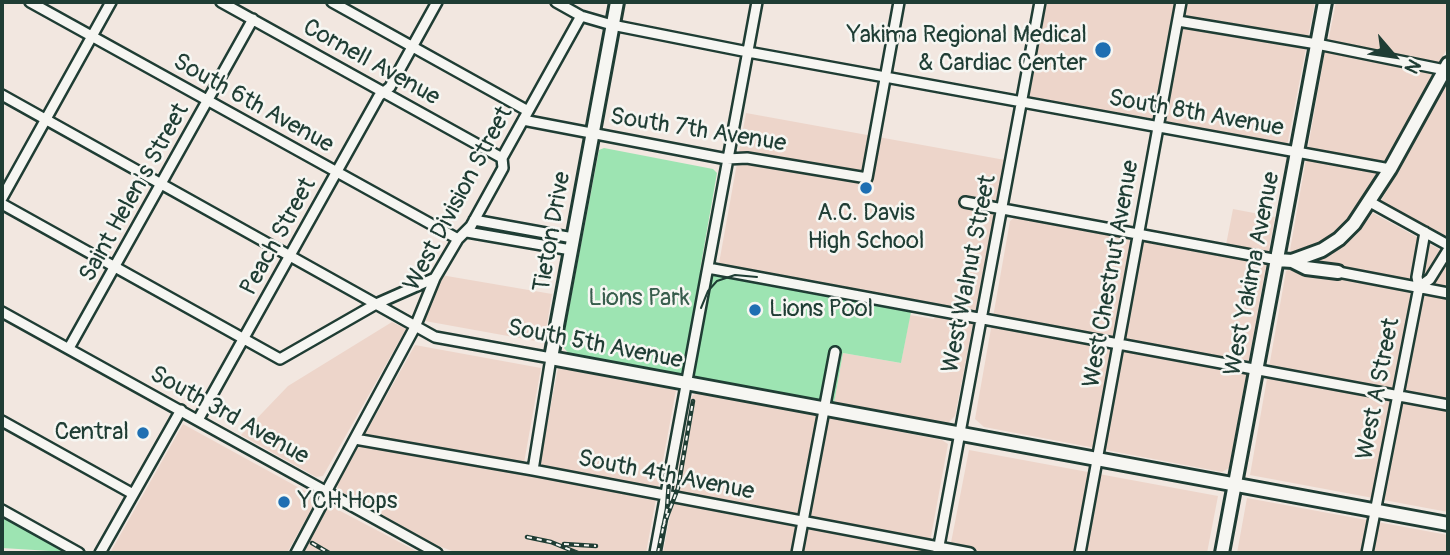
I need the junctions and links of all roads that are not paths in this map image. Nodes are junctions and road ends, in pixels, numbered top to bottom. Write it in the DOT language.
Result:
graph roads {
  1 [pos="30,2"];
  2 [pos="111,2"];
  3 [pos="221,2"];
  4 [pos="332,2"];
  5 [pos="437,2"];
  6 [pos="556,2"];
  7 [pos="617,2"];
  8 [pos="757,2"];
  9 [pos="899,2"];
  10 [pos="1040,2"];
  11 [pos="1181,2"];
  12 [pos="1325,2"];
  13 [pos="581,16"];
  14 [pos="253,19"];
  15 [pos="1178,21"];
  16 [pos="612,25"];
  17 [pos="92,36"];
  18 [pos="1317,44"];
  19 [pos="412,47"];
  20 [pos="748,52"];
  21 [pos="1447,67"];
  22 [pos="886,77"];
  23 [pos="384,92"];
  24 [pos="2,95"];
  25 [pos="208,101"];
  26 [pos="1021,102"];
  27 [pos="528,111"];
  28 [pos="46,120"];
  29 [pos="523,120"];
  30 [pos="1159,127"];
  31 [pos="592,134"];
  32 [pos="1297,152"];
  33 [pos="502,158"];
  34 [pos="727,159"];
  35 [pos="1390,169"];
  36 [pos="336,173"];
  37 [pos="162,186"];
  38 [pos="2,198"];
  39 [pos="965,202"];
  40 [pos="1370,202"];
  41 [pos="2,204"];
  42 [pos="1002,209"];
  43 [pos="474,220"];
  44 [pos="467,232"];
  45 [pos="1425,232"];
  46 [pos="1138,235"];
  47 [pos="458,239"];
  48 [pos="572,244"];
  49 [pos="1448,248"];
  50 [pos="1322,250"];
  51 [pos="291,256"];
  52 [pos="1278,260"];
  53 [pos="1292,261"];
  54 [pos="116,267"];
  55 [pos="708,268"];
  56 [pos="1338,272"];
  57 [pos="435,278"];
  58 [pos="1419,288"];
  59 [pos="1448,293"];
  60 [pos="376,304"];
  61 [pos="2,312"];
  62 [pos="982,319"];
  63 [pos="415,327"];
  64 [pos="245,339"];
  65 [pos="1119,344"];
  66 [pos="69,348"];
  67 [pos="835,352"];
  68 [pos="551,358"];
  69 [pos="1257,370"];
  70 [pos="687,383"];
  71 [pos="1397,395"];
  72 [pos="1448,405"];
  73 [pos="825,408"];
  74 [pos="181,410"];
  75 [pos="198,420"];
  76 [pos="2,421"];
  77 [pos="960,434"];
  78 [pos="355,439"];
  79 [pos="1098,459"];
  80 [pos="533,470"];
  81 [pos="1235,484"];
  82 [pos="326,492"];
  83 [pos="133,494"];
  84 [pos="666,496"];
  85 [pos="1376,509"];
  86 [pos="2,510"];
  87 [pos="802,522"];
  88 [pos="1448,524"];
  89 [pos="938,550"];
  90 [pos="79,553"];
  91 [pos="100,553"];
  92 [pos="296,553"];
  93 [pos="437,553"];
  94 [pos="655,553"];
  95 [pos="797,553"];
  96 [pos="970,553"];
  97 [pos="1080,553"];
  98 [pos="1222,553"];
  99 [pos="1367,553"];
  1 -- 17 [label="street, South 6th Avenue"];
  2 -- 17 [label="street"];
  3 -- 14 [label="street, Cornell Avenue"];
  4 -- 19 [label="street"];
  5 -- 19 [label="street, Peach Street"];
  6 -- 13 [label="street, South 8th Avenue"];
  7 -- 16 [label="main road, Tieton Drive"];
  8 -- 20 [label="street"];
  9 -- 22 [label="street"];
  10 -- 26 [label="street, West Walnut Street"];
  11 -- 15 [label="street, West Chestnut Avenue"];
  12 -- 18 [label="main road, West Yakima Avenue"];
  13 -- 16 [label="street, South 8th Avenue"];
  13 -- 27 [label="street, West Division Street"];
  14 -- 23 [label="street, Cornell Avenue"];
  14 -- 25 [label="street, Saint Helen's Street"];
  15 -- 18 [label="street"];
  15 -- 30 [label="street, West Chestnut Avenue"];
  16 -- 20 [label="street, South 8th Avenue"];
  16 -- 31 [label="main road, Tieton Drive"];
  17 -- 25 [label="street, South 6th Avenue"];
  17 -- 28 [label="street"];
  18 -- 21 [label="street"];
  18 -- 32 [label="main road, West Yakima Avenue"];
  19 -- 23 [label="street, Peach Street"];
  19 -- 27 [label="street"];
  20 -- 22 [label="street, South 8th Avenue"];
  20 -- 34 [label="street"];
  21 -- 35 [label="main road"];
  22 -- 26 [label="street, South 8th Avenue"];
  22 -- 34 [label="street, South 7th Avenue"];
  23 -- 33 [label="street, Cornell Avenue"];
  23 -- 36 [label="street, Peach Street"];
  24 -- 28 [label="street, South 5th Avenue"];
  25 -- 36 [label="street, South 6th Avenue"];
  25 -- 37 [label="street, Saint Helen's Street"];
  26 -- 30 [label="street, South 8th Avenue"];
  26 -- 42 [label="street, West Walnut Street"];
  27 -- 29 [label="street, West Division Street"];
  28 -- 37 [label="street, South 5th Avenue"];
  28 -- 38 [label="street"];
  29 -- 31 [label="street, South 7th Avenue"];
  29 -- 33 [label="street, West Division Street"];
  30 -- 32 [label="street, South 8th Avenue"];
  30 -- 46 [label="street, West Chestnut Avenue"];
  31 -- 34 [label="street, South 7th Avenue"];
  31 -- 48 [label="main road, Tieton Drive"];
  32 -- 35 [label="street, South 8th Avenue"];
  32 -- 52 [label="main road, West Yakima Avenue"];
  33 -- 43 [label="street, West Division Street"];
  34 -- 55 [label="street"];
  35 -- 40 [label="main road"];
  36 -- 47 [label="street, South 6th Avenue"];
  36 -- 51 [label="street, Peach Street"];
  37 -- 51 [label="street, South 5th Avenue"];
  37 -- 54 [label="street, Saint Helen's Street"];
  39 -- 42 [label="street"];
  40 -- 45 [label="street"];
  40 -- 50 [label="main road"];
  41 -- 54 [label="street"];
  42 -- 46 [label="street"];
  42 -- 62 [label="street, West Walnut Street"];
  43 -- 44 [label="street, West Division Street"];
  43 -- 48 [label="street"];
  44 -- 47 [label="street, West Division Street"];
  44 -- 48 [label="street"];
  45 -- 49 [label="street"];
  45 -- 58 [label="street, West A Street"];
  46 -- 52 [label="street"];
  46 -- 65 [label="street, West Chestnut Avenue"];
  47 -- 57 [label="street, West Division Street"];
  48 -- 68 [label="main road, Tieton Drive"];
  49 -- 58 [label="street"];
  50 -- 53 [label="main road"];
  50 -- 56 [label="main road"];
  51 -- 60 [label="street, South 5th Avenue"];
  51 -- 64 [label="street, Peach Street"];
  52 -- 53 [label="main road"];
  52 -- 69 [label="main road, West Yakima Avenue"];
  53 -- 56 [label="main road"];
  54 -- 64 [label="street"];
  54 -- 66 [label="street, Saint Helen's Street"];
  55 -- 62 [label="street"];
  55 -- 70 [label="street"];
  56 -- 58 [label="street"];
  57 -- 60 [label="street"];
  57 -- 63 [label="street, West Division Street"];
  58 -- 59 [label="street"];
  58 -- 71 [label="street, West A Street"];
  60 -- 63 [label="street, South 5th Avenue"];
  60 -- 64 [label="street"];
  61 -- 66 [label="street, South 3rd Avenue"];
  62 -- 65 [label="street"];
  62 -- 77 [label="street, West Walnut Street"];
  63 -- 68 [label="street, South 5th Avenue"];
  63 -- 78 [label="street, West Division Street"];
  64 -- 75 [label="street, Peach Street"];
  65 -- 69 [label="street"];
  65 -- 79 [label="street, West Chestnut Avenue"];
  66 -- 74 [label="street, South 3rd Avenue"];
  67 -- 73 [label="street"];
  68 -- 70 [label="main road, South 5th Avenue"];
  68 -- 80 [label="street, Tieton Drive"];
  69 -- 71 [label="street"];
  69 -- 81 [label="main road, West Yakima Avenue"];
  70 -- 73 [label="main road, South 5th Avenue"];
  70 -- 84 [label="street"];
  71 -- 72 [label="street"];
  71 -- 85 [label="street, West A Street"];
  73 -- 77 [label="main road, South 5th Avenue"];
  73 -- 87 [label="street"];
  74 -- 75 [label="street, South 3rd Avenue"];
  74 -- 83 [label="street"];
  75 -- 82 [label="street, South 3rd Avenue"];
  76 -- 83 [label="street"];
  77 -- 79 [label="main road, South 5th Avenue"];
  77 -- 89 [label="street, West Walnut Street"];
  78 -- 80 [label="street, South 4th Avenue"];
  78 -- 82 [label="street, West Division Street"];
  79 -- 81 [label="main road, South 5th Avenue"];
  79 -- 97 [label="street, West Chestnut Avenue"];
  80 -- 84 [label="street, South 4th Avenue"];
  81 -- 85 [label="main road, South 5th Avenue"];
  81 -- 98 [label="main road, West Yakima Avenue"];
  82 -- 92 [label="street, West Division Street"];
  82 -- 93 [label="street, South 3rd Avenue"];
  83 -- 91 [label="street"];
  84 -- 87 [label="street, South 4th Avenue"];
  84 -- 94 [label="street"];
  85 -- 88 [label="main road, South 5th Avenue"];
  85 -- 99 [label="street, West A Street"];
  86 -- 90 [label="street"];
  87 -- 89 [label="street, South 4th Avenue"];
  87 -- 95 [label="street"];
  89 -- 96 [label="street, South 4th Avenue"];
}
